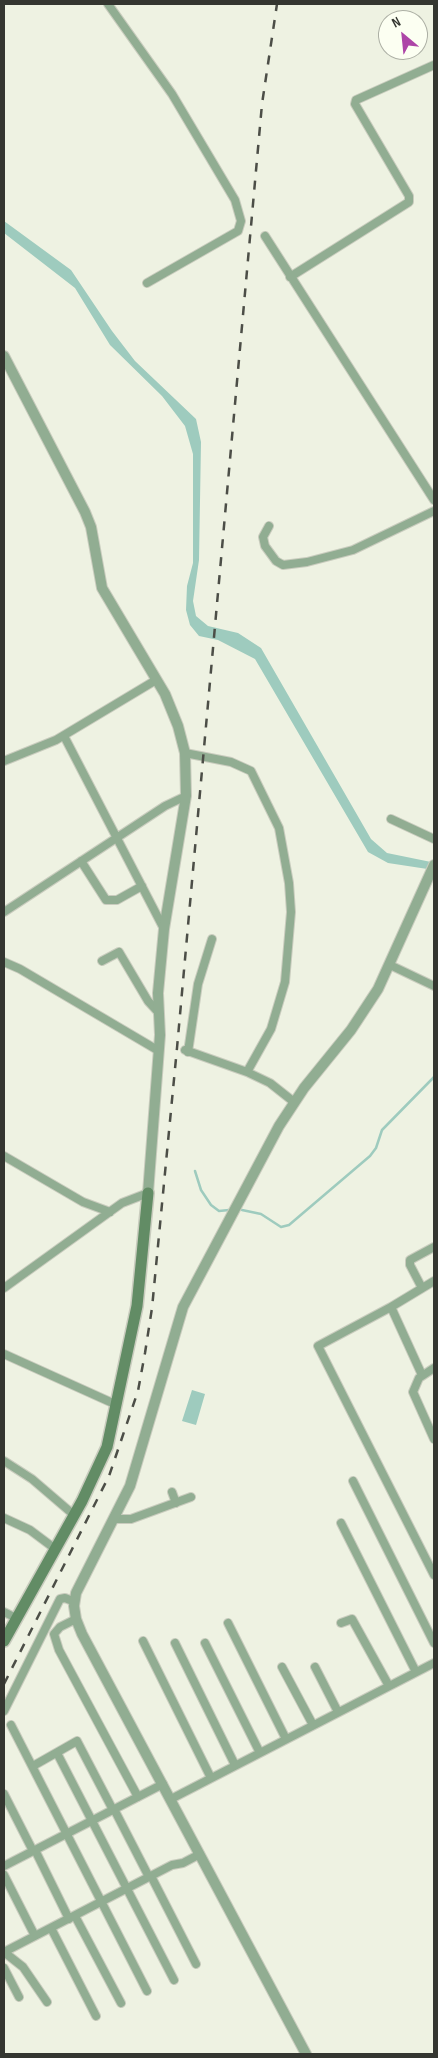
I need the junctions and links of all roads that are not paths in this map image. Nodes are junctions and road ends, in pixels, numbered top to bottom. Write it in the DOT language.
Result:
graph roads {
  1 [pos="108,4"];
  2 [pos="434,65"];
  3 [pos="264,236"];
  4 [pos="290,277"];
  5 [pos="147,283"];
  6 [pos="4,356"];
  7 [pos="434,500"];
  8 [pos="434,511"];
  9 [pos="269,526"];
  10 [pos="156,680"];
  11 [pos="64,736"];
  12 [pos="186,753"];
  13 [pos="4,761"];
  14 [pos="186,796"];
  15 [pos="391,819"];
  16 [pos="116,838"];
  17 [pos="434,839"];
  18 [pos="81,861"];
  19 [pos="432,869"];
  20 [pos="142,886"];
  21 [pos="4,912"];
  22 [pos="164,929"];
  23 [pos="212,939"];
  24 [pos="102,961"];
  25 [pos="4,962"];
  26 [pos="390,965"];
  27 [pos="434,986"];
  28 [pos="159,1013"];
  29 [pos="159,1051"];
  30 [pos="247,1072"];
  31 [pos="294,1102"];
  32 [pos="4,1156"];
  33 [pos="148,1193"];
  34 [pos="110,1212"];
  35 [pos="434,1247"];
  36 [pos="434,1282"];
  37 [pos="6,1284"];
  38 [pos="422,1288"];
  39 [pos="391,1307"];
  40 [pos="4,1354"];
  41 [pos="434,1368"];
  42 [pos="422,1375"];
  43 [pos="117,1405"];
  44 [pos="434,1439"];
  45 [pos="4,1461"];
  46 [pos="353,1481"];
  47 [pos="172,1492"];
  48 [pos="192,1497"];
  49 [pos="176,1503"];
  50 [pos="74,1515"];
  51 [pos="4,1518"];
  52 [pos="114,1519"];
  53 [pos="341,1523"];
  54 [pos="54,1548"];
  55 [pos="434,1576"];
  56 [pos="75,1602"];
  57 [pos="4,1612"];
  58 [pos="16,1618"];
  59 [pos="76,1618"];
  60 [pos="228,1623"];
  61 [pos="341,1623"];
  62 [pos="4,1641"];
  63 [pos="143,1641"];
  64 [pos="175,1642"];
  65 [pos="205,1643"];
  66 [pos="434,1643"];
  67 [pos="434,1663"];
  68 [pos="282,1667"];
  69 [pos="315,1667"];
  70 [pos="416,1672"];
  71 [pos="389,1686"];
  72 [pos="4,1711"];
  73 [pos="338,1712"];
  74 [pos="11,1725"];
  75 [pos="313,1726"];
  76 [pos="286,1739"];
  77 [pos="57,1753"];
  78 [pos="260,1753"];
  79 [pos="33,1766"];
  80 [pos="236,1766"];
  81 [pos="211,1778"];
  82 [pos="163,1784"];
  83 [pos="4,1794"];
  84 [pos="138,1797"];
  85 [pos="171,1799"];
  86 [pos="113,1810"];
  87 [pos="92,1820"];
  88 [pos="67,1833"];
  89 [pos="34,1850"];
  90 [pos="200,1854"];
  91 [pos="4,1866"];
  92 [pos="4,1875"];
  93 [pos="150,1876"];
  94 [pos="126,1889"];
  95 [pos="102,1901"];
  96 [pos="72,1917"];
  97 [pos="51,1928"];
  98 [pos="35,1936"];
  99 [pos="196,1964"];
  100 [pos="4,1968"];
  101 [pos="174,1980"];
  102 [pos="147,1991"];
  103 [pos="19,1997"];
  104 [pos="47,2002"];
  105 [pos="121,2003"];
  106 [pos="96,2016"];
  107 [pos="306,2054"];
  1 -- 5 [label="street"];
  2 -- 4 [label="street"];
  3 -- 4 [label="street"];
  4 -- 7 [label="street"];
  6 -- 10 [label="street"];
  8 -- 9 [label="street"];
  10 -- 11 [label="street"];
  10 -- 12 [label="street"];
  11 -- 13 [label="street"];
  11 -- 16 [label="street"];
  12 -- 14 [label="street"];
  12 -- 30 [label="street"];
  14 -- 16 [label="street"];
  14 -- 22 [label="street"];
  15 -- 17 [label="street"];
  16 -- 18 [label="street"];
  16 -- 20 [label="street"];
  18 -- 20 [label="street"];
  18 -- 21 [label="street"];
  19 -- 26 [label="street"];
  20 -- 22 [label="street"];
  22 -- 28 [label="street"];
  23 -- 30 [label="street"];
  24 -- 28 [label="street"];
  25 -- 29 [label="street"];
  26 -- 27 [label="street"];
  26 -- 31 [label="street"];
  28 -- 29 [label="street"];
  29 -- 33 [label="street"];
  30 -- 31 [label="street"];
  31 -- 52 [label="street"];
  32 -- 34 [label="street"];
  33 -- 34 [label="street"];
  33 -- 43 [label="main road"];
  34 -- 37 [label="street"];
  35 -- 38 [label="street"];
  36 -- 38 [label="street"];
  38 -- 39 [label="street"];
  39 -- 42 [label="street"];
  39 -- 55 [label="street"];
  40 -- 43 [label="street"];
  41 -- 42 [label="street"];
  42 -- 44 [label="street"];
  43 -- 50 [label="main road"];
  45 -- 50 [label="street"];
  46 -- 66 [label="street"];
  47 -- 49 [label="street"];
  48 -- 49 [label="street"];
  49 -- 52 [label="street"];
  50 -- 54 [label="main road"];
  51 -- 54 [label="street"];
  52 -- 56 [label="street"];
  53 -- 70 [label="street"];
  54 -- 58 [label="main road"];
  56 -- 59 [label="street"];
  56 -- 72 [label="street"];
  57 -- 58 [label="street"];
  58 -- 62 [label="main road"];
  59 -- 82 [label="street"];
  59 -- 84 [label="street"];
  60 -- 76 [label="street"];
  61 -- 71 [label="street"];
  63 -- 81 [label="street"];
  64 -- 80 [label="street"];
  65 -- 78 [label="street"];
  67 -- 70 [label="street"];
  68 -- 75 [label="street"];
  69 -- 73 [label="street"];
  70 -- 71 [label="street"];
  71 -- 73 [label="street"];
  73 -- 75 [label="street"];
  74 -- 79 [label="street"];
  75 -- 76 [label="street"];
  76 -- 78 [label="street"];
  77 -- 79 [label="street"];
  77 -- 86 [label="street"];
  77 -- 87 [label="street"];
  78 -- 80 [label="street"];
  79 -- 88 [label="street"];
  80 -- 81 [label="street"];
  81 -- 85 [label="street"];
  82 -- 84 [label="street"];
  82 -- 85 [label="street"];
  83 -- 89 [label="street"];
  84 -- 86 [label="street"];
  85 -- 90 [label="street"];
  86 -- 87 [label="street"];
  86 -- 93 [label="street"];
  87 -- 88 [label="street"];
  87 -- 94 [label="street"];
  88 -- 89 [label="street"];
  88 -- 95 [label="street"];
  89 -- 91 [label="street"];
  89 -- 96 [label="street"];
  90 -- 93 [label="street"];
  90 -- 107 [label="street"];
  92 -- 98 [label="street"];
  93 -- 94 [label="street"];
  93 -- 99 [label="street"];
  94 -- 95 [label="street"];
  94 -- 101 [label="street"];
  95 -- 96 [label="street"];
  95 -- 102 [label="street"];
  96 -- 97 [label="street"];
  96 -- 105 [label="street"];
  97 -- 98 [label="street"];
  97 -- 106 [label="street"];
  98 -- 104 [label="street"];
  100 -- 103 [label="street"];
}
